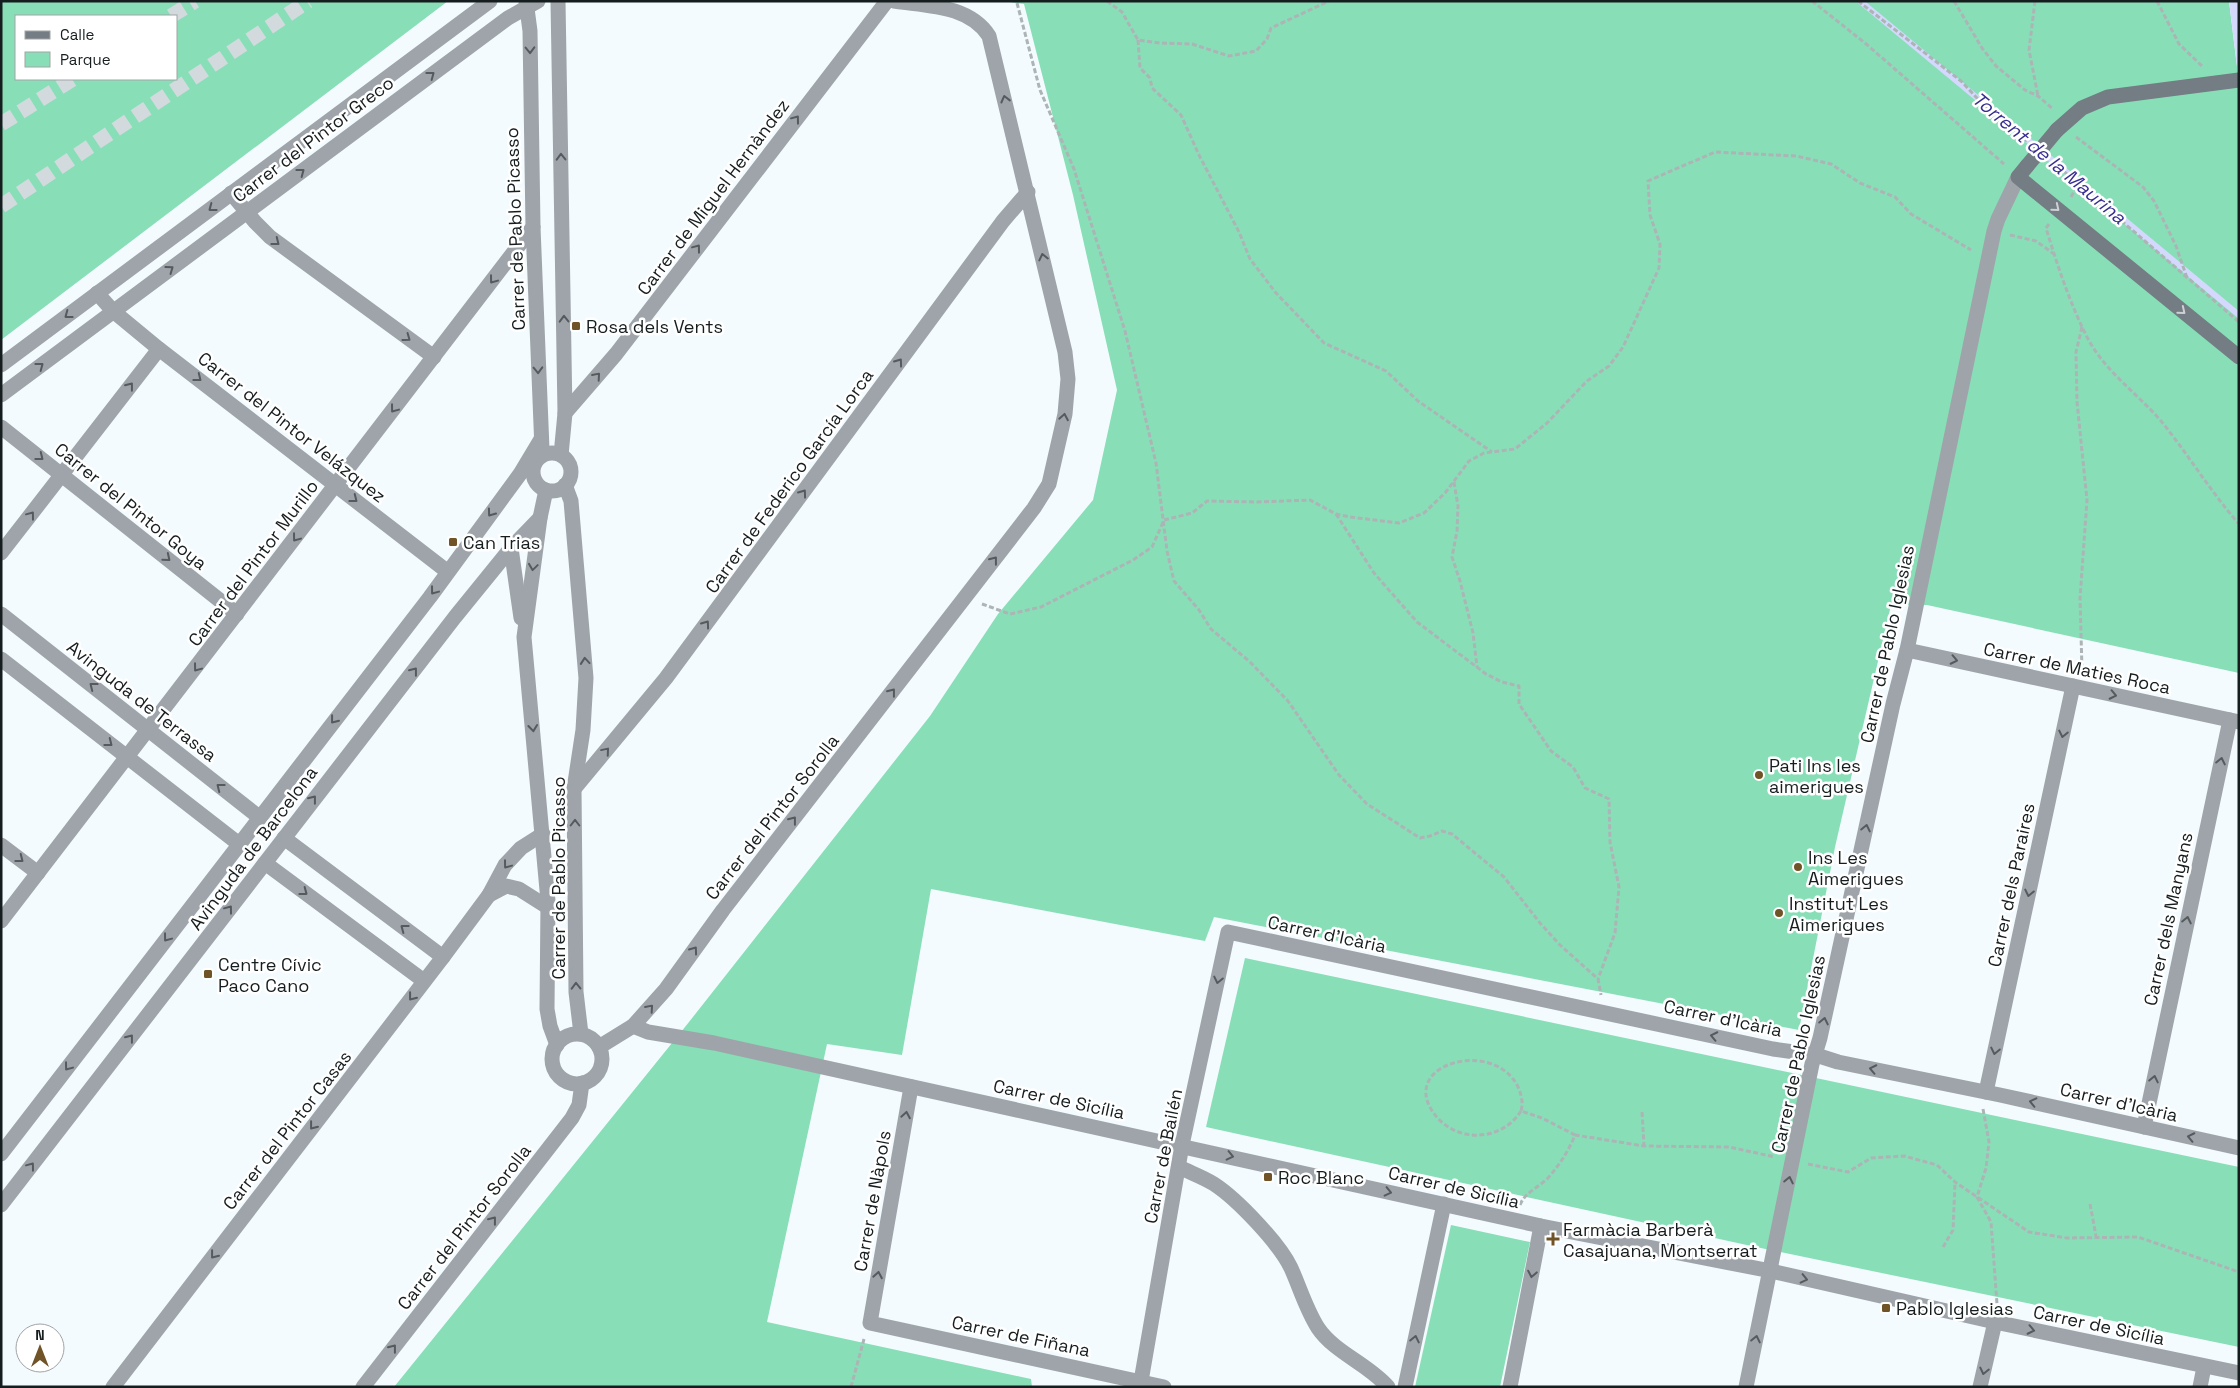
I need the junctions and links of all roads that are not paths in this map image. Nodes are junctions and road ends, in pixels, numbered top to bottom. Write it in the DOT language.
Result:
graph roads {
  1 [pos="490,1"];
  2 [pos="558,1"];
  3 [pos="886,1"];
  4 [pos="894,1"];
  5 [pos="530,3"];
  6 [pos="2239,80"];
  7 [pos="2023,172"];
  8 [pos="1028,192"];
  9 [pos="231,193"];
  10 [pos="246,212"];
  11 [pos="533,227"];
  12 [pos="97,293"];
  13 [pos="113,311"];
  14 [pos="159,349"];
  15 [pos="434,357"];
  16 [pos="2239,357"];
  17 [pos="1,365"];
  18 [pos="1,395"];
  19 [pos="566,413"];
  20 [pos="1,426"];
  21 [pos="541,439"];
  22 [pos="560,455"];
  23 [pos="531,466"];
  24 [pos="62,474"];
  25 [pos="336,485"];
  26 [pos="566,485"];
  27 [pos="546,490"];
  28 [pos="540,518"];
  29 [pos="511,548"];
  30 [pos="1,553"];
  31 [pos="448,572"];
  32 [pos="1,614"];
  33 [pos="237,614"];
  34 [pos="524,637"];
  35 [pos="1907,650"];
  36 [pos="1,659"];
  37 [pos="2077,687"];
  38 [pos="2234,721"];
  39 [pos="149,731"];
  40 [pos="128,758"];
  41 [pos="574,789"];
  42 [pos="259,817"];
  43 [pos="543,834"];
  44 [pos="284,838"];
  45 [pos="239,844"];
  46 [pos="1,845"];
  47 [pos="265,863"];
  48 [pos="38,874"];
  49 [pos="489,895"];
  50 [pos="548,908"];
  51 [pos="1,921"];
  52 [pos="1228,932"];
  53 [pos="443,957"];
  54 [pos="424,981"];
  55 [pos="633,1026"];
  56 [pos="581,1034"];
  57 [pos="557,1044"];
  58 [pos="599,1047"];
  59 [pos="1816,1055"];
  60 [pos="582,1083"];
  61 [pos="911,1087"];
  62 [pos="1986,1092"];
  63 [pos="2144,1127"];
  64 [pos="1182,1145"];
  65 [pos="2239,1148"];
  66 [pos="1,1154"];
  67 [pos="1179,1167"];
  68 [pos="1444,1204"];
  69 [pos="1,1205"];
  70 [pos="1541,1226"];
  71 [pos="1771,1271"];
  72 [pos="1995,1322"];
  73 [pos="870,1323"];
  74 [pos="2204,1366"];
  75 [pos="2239,1373"];
  76 [pos="1141,1384"];
  77 [pos="113,1387"];
  78 [pos="363,1387"];
  79 [pos="1164,1387"];
  80 [pos="1388,1387"];
  81 [pos="1404,1387"];
  82 [pos="1510,1387"];
  83 [pos="1746,1387"];
  84 [pos="1980,1387"];
  85 [pos="2200,1387"];
  1 -- 9 [label="street, Carrer del Pintor Greco"];
  19 -- 2 [label="street, one-way"];
  19 -- 3 [label="street, Carrer de Miguel Hernàndez, one-way"];
  8 -- 4 [label="street, one-way"];
  10 -- 5 [label="street, Carrer del Pintor Greco, one-way"];
  5 -- 11 [label="street, Carrer de Pablo Picasso, one-way"];
  6 -- 7 [label="main road, bridge"];
  7 -- 16 [label="main road, one-way"];
  7 -- 35 [label="street, Carrer de Pablo Iglesias"];
  41 -- 8 [label="street, Carrer de Federico García Lorca, one-way"];
  55 -- 8 [label="street, Carrer del Pintor Sorolla, one-way"];
  9 -- 10 [label="street"];
  9 -- 12 [label="street, Carrer del Pintor Greco, one-way"];
  13 -- 10 [label="street, Carrer del Pintor Greco, one-way"];
  10 -- 15 [label="street, one-way"];
  11 -- 15 [label="street, Carrer del Pintor Murillo, one-way"];
  11 -- 21 [label="street, Carrer de Pablo Picasso, one-way"];
  12 -- 13 [label="street"];
  12 -- 17 [label="street, Carrer del Pintor Greco, one-way"];
  13 -- 14 [label="street, Carrer del Pintor Velázquez"];
  18 -- 13 [label="street, Carrer del Pintor Greco, one-way"];
  24 -- 14 [label="street, one-way"];
  14 -- 25 [label="street, Carrer del Pintor Velázquez, one-way"];
  15 -- 25 [label="street, Carrer del Pintor Murillo, one-way"];
  19 -- 22 [label="street"];
  20 -- 24 [label="street, Carrer del Pintor Goya, one-way"];
  21 -- 23 [label="street, Avinguda de Barcelona"];
  21 -- 23 [label="street, Carrer de Pablo Picasso"];
  22 -- 23 [label="street"];
  22 -- 26 [label="street"];
  23 -- 27 [label="street"];
  23 -- 31 [label="street, Avinguda de Barcelona, one-way"];
  30 -- 24 [label="street, one-way"];
  24 -- 33 [label="street, Carrer del Pintor Goya, one-way"];
  25 -- 31 [label="street, Carrer del Pintor Velázquez, one-way"];
  25 -- 33 [label="street, Carrer del Pintor Murillo, one-way"];
  26 -- 27 [label="street"];
  41 -- 26 [label="street, Carrer de Pablo Picasso, one-way"];
  27 -- 28 [label="street, Carrer de Pablo Picasso"];
  28 -- 29 [label="street, Avinguda de Barcelona"];
  28 -- 34 [label="street, Carrer de Pablo Picasso, one-way"];
  29 -- 34 [label="street, Carrer de Pablo Picasso"];
  44 -- 29 [label="street, Avinguda de Barcelona, one-way"];
  31 -- 42 [label="street, Avinguda de Barcelona, one-way"];
  39 -- 32 [label="street, Avinguda de Terrassa, one-way"];
  33 -- 39 [label="street, Carrer del Pintor Murillo, one-way"];
  34 -- 43 [label="street, Carrer de Pablo Picasso, one-way"];
  35 -- 37 [label="street, Carrer de Maties Roca, one-way"];
  59 -- 35 [label="street, Carrer de Pablo Iglesias, one-way"];
  36 -- 40 [label="street, one-way"];
  37 -- 38 [label="street, Carrer de Maties Roca, one-way"];
  37 -- 62 [label="street, Carrer dels Paraires, one-way"];
  63 -- 38 [label="street, Carrer dels Manyans, one-way"];
  39 -- 40 [label="street, Carrer del Pintor Murillo"];
  42 -- 39 [label="street, Avinguda de Terrassa, one-way"];
  40 -- 45 [label="street"];
  40 -- 48 [label="street, Carrer del Pintor Murillo"];
  56 -- 41 [label="street, Carrer de Pablo Picasso, one-way"];
  42 -- 45 [label="street, Avinguda de Barcelona"];
  43 -- 49 [label="street, Carrer del Pintor Casas, one-way"];
  43 -- 50 [label="street, Carrer de Pablo Picasso"];
  44 -- 47 [label="street, Avinguda de Barcelona"];
  53 -- 44 [label="street, one-way"];
  45 -- 66 [label="street, Avinguda de Barcelona, one-way"];
  46 -- 48 [label="street, one-way"];
  47 -- 54 [label="street, one-way"];
  69 -- 47 [label="street, Avinguda de Barcelona, one-way"];
  48 -- 51 [label="street, Carrer del Pintor Murillo"];
  49 -- 50 [label="street"];
  49 -- 53 [label="street, Carrer del Pintor Casas"];
  50 -- 57 [label="street, Carrer de Pablo Picasso"];
  59 -- 52 [label="street, Carrer d'Icària, one-way"];
  52 -- 64 [label="street, Carrer de Bailén, one-way"];
  53 -- 54 [label="street, Carrer del Pintor Casas"];
  54 -- 77 [label="street, Carrer del Pintor Casas, one-way"];
  55 -- 58 [label="street, Carrer del Pintor Sorolla"];
  55 -- 61 [label="street, Carrer de Sicília"];
  56 -- 57 [label="street"];
  56 -- 58 [label="street"];
  57 -- 60 [label="street"];
  58 -- 60 [label="street"];
  62 -- 59 [label="street, Carrer d'Icària, one-way"];
  71 -- 59 [label="street, Carrer de Pablo Iglesias, one-way"];
  78 -- 60 [label="street, Carrer del Pintor Sorolla, one-way"];
  61 -- 64 [label="street, Carrer de Sicília"];
  73 -- 61 [label="street, Carrer de Nàpols, one-way"];
  63 -- 62 [label="street, Carrer d'Icària, one-way"];
  65 -- 63 [label="street, Carrer d'Icària, one-way"];
  64 -- 67 [label="street, Carrer de Bailén"];
  64 -- 68 [label="street, Carrer de Sicília, one-way"];
  67 -- 76 [label="street, Carrer de Bailén"];
  67 -- 80 [label="street"];
  68 -- 70 [label="street, Carrer de Sicília"];
  81 -- 68 [label="street, one-way"];
  70 -- 71 [label="street, Carrer de Sicília"];
  70 -- 82 [label="street, one-way"];
  71 -- 72 [label="street, Carrer de Sicília, one-way"];
  83 -- 71 [label="street, Carrer de Pablo Iglesias, one-way"];
  72 -- 74 [label="street, Carrer de Sicília, one-way"];
  72 -- 84 [label="street, one-way"];
  73 -- 76 [label="street, Carrer de Fiñana"];
  74 -- 75 [label="street, Carrer de Sicília"];
  74 -- 85 [label="street"];
  76 -- 79 [label="street, Carrer de Fiñana"];
}
